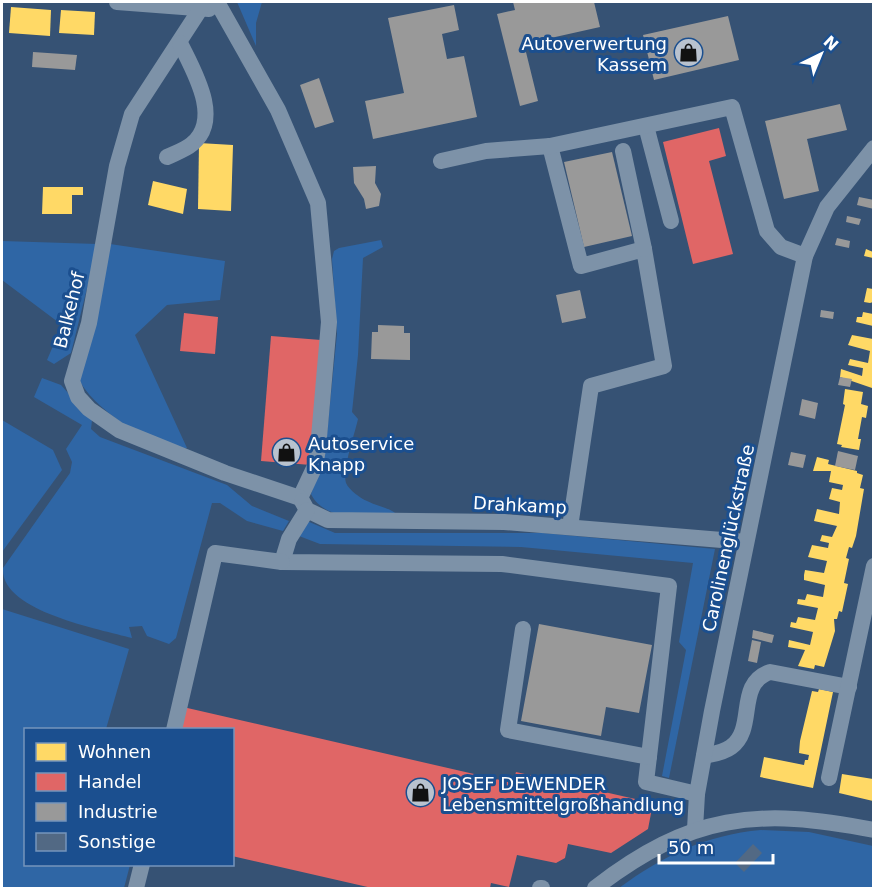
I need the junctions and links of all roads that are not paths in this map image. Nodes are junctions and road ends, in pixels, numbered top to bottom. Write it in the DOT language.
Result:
graph roads {
  1 [pos="117,2"];
  2 [pos="218,4"];
  3 [pos="201,8"];
  4 [pos="180,43"];
  5 [pos="646,126"];
  6 [pos="550,146"];
  7 [pos="873,148"];
  8 [pos="623,151"];
  9 [pos="167,158"];
  10 [pos="441,160"];
  11 [pos="671,221"];
  12 [pos="644,249"];
  13 [pos="806,256"];
  14 [pos="304,504"];
  15 [pos="570,527"];
  16 [pos="746,542"];
  17 [pos="282,562"];
  18 [pos="873,566"];
  19 [pos="523,629"];
  20 [pos="849,687"];
  21 [pos="174,728"];
  22 [pos="704,756"];
  23 [pos="649,757"];
  24 [pos="829,778"];
  25 [pos="697,794"];
  26 [pos="695,829"];
  27 [pos="873,830"];
  28 [pos="142,866"];
  29 [pos="136,888"];
  30 [pos="595,888"];
  1 -- 3 [label="street"];
  2 -- 3 [label="street"];
  2 -- 14 [label="street"];
  3 -- 4 [label="street, Balkehof"];
  4 -- 9 [label="street"];
  4 -- 14 [label="street, Balkehof"];
  5 -- 6 [label="street"];
  5 -- 11 [label="street"];
  5 -- 13 [label="street"];
  6 -- 10 [label="street"];
  6 -- 12 [label="street"];
  7 -- 13 [label="street, Carolinenglückstraße"];
  8 -- 12 [label="street"];
  12 -- 15 [label="street"];
  13 -- 16 [label="street, Carolinenglückstraße"];
  14 -- 15 [label="street, Drahkamp"];
  14 -- 17 [label="street"];
  15 -- 16 [label="street, Drahkamp"];
  16 -- 22 [label="street, Carolinenglückstraße"];
  17 -- 21 [label="street"];
  17 -- 23 [label="street"];
  18 -- 20 [label="street"];
  19 -- 23 [label="street"];
  20 -- 22 [label="street"];
  20 -- 24 [label="street"];
  22 -- 25 [label="street, Carolinenglückstraße"];
  23 -- 25 [label="street"];
  25 -- 26 [label="street, Carolinenglückstraße"];
  26 -- 27 [label="street"];
  26 -- 30 [label="street"];
  28 -- 29 [label="street"];
}
